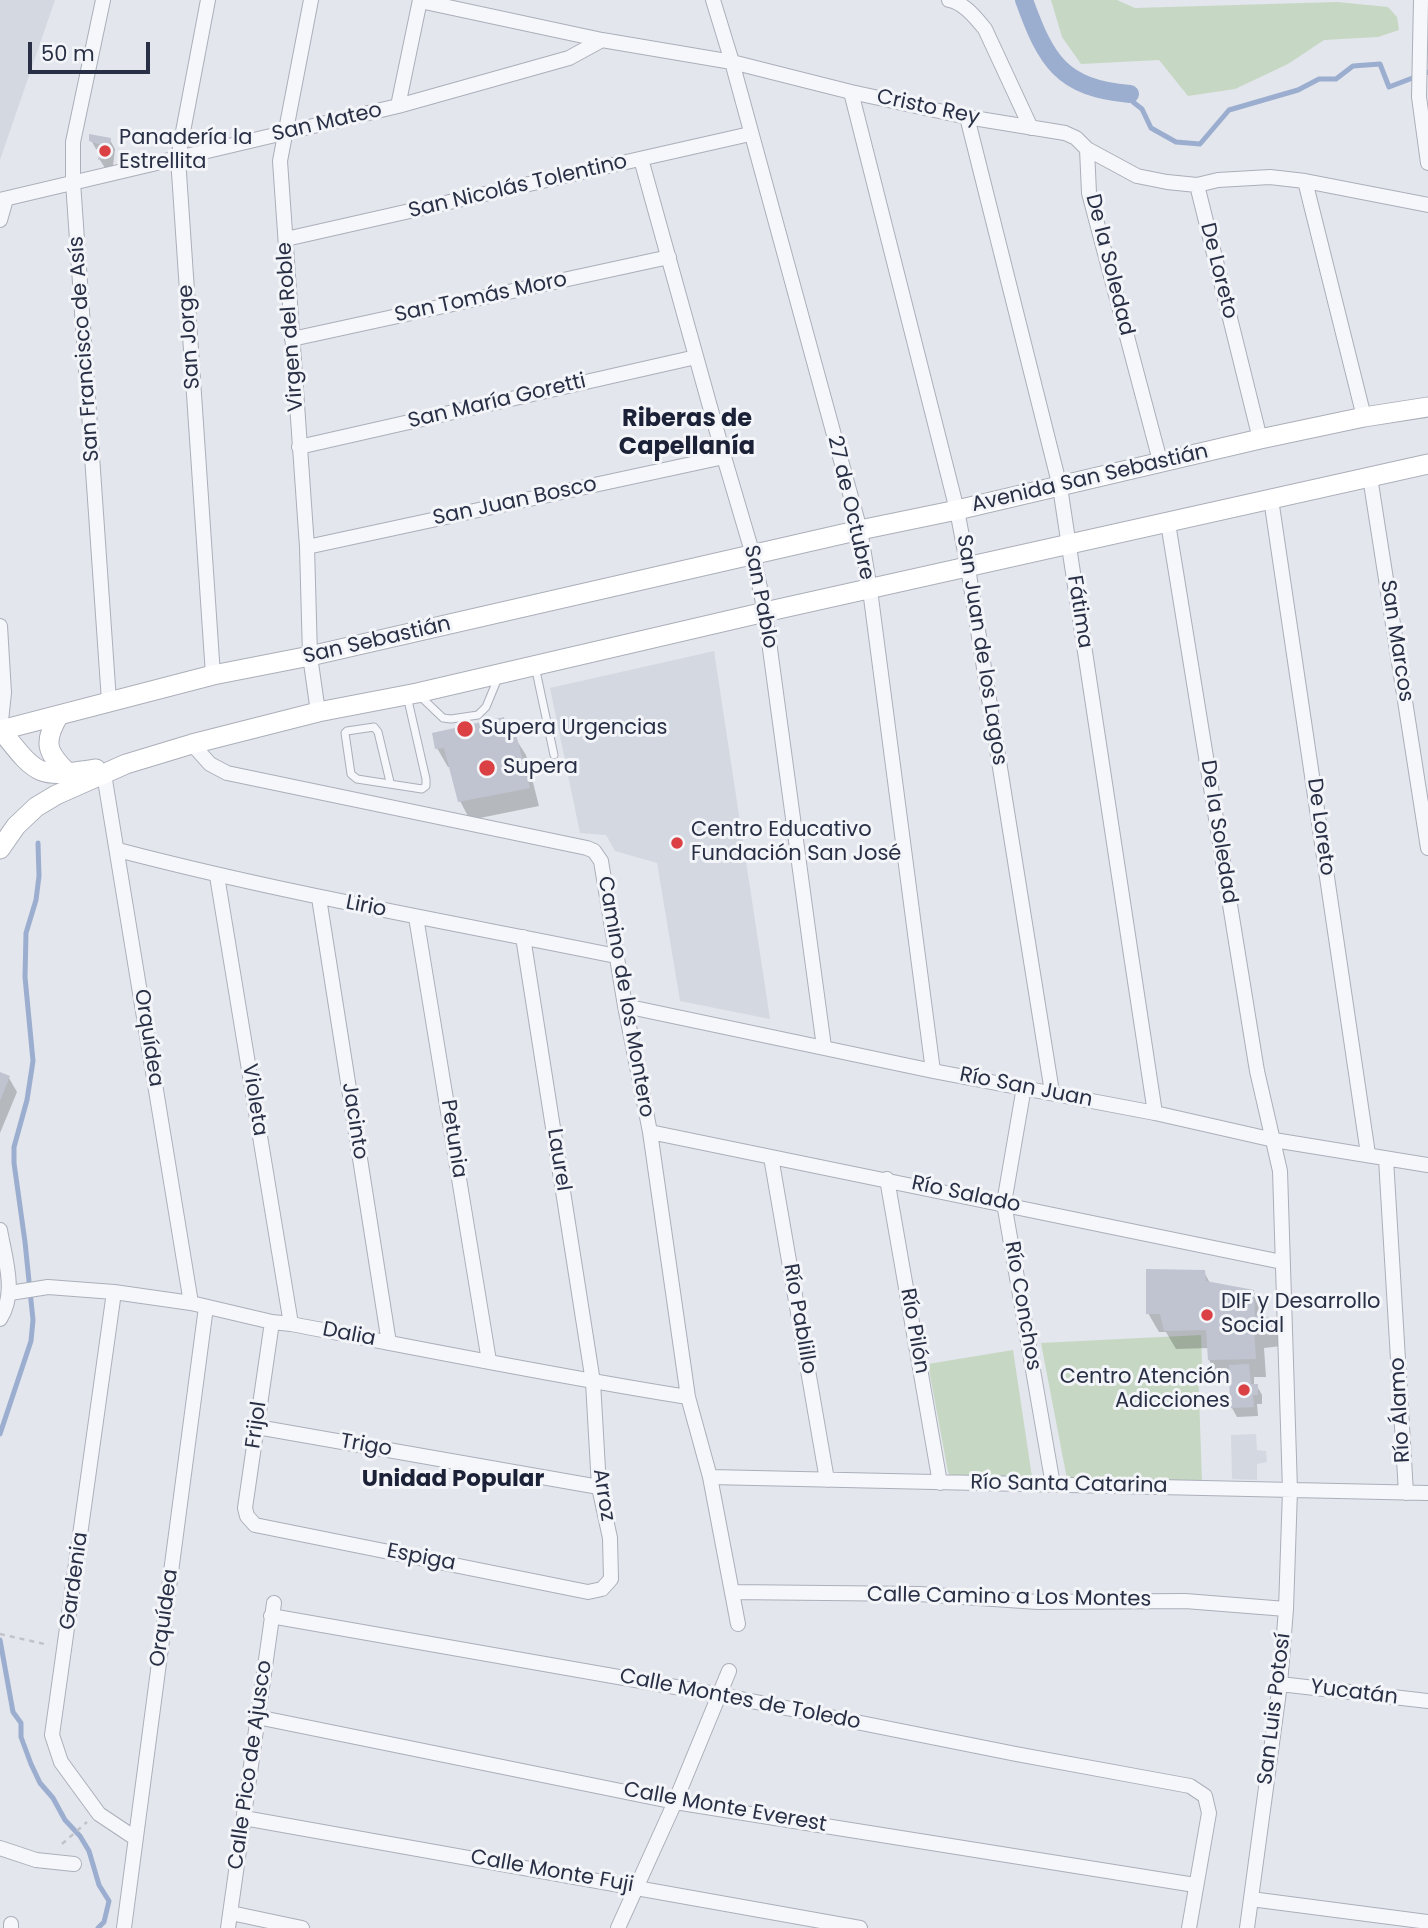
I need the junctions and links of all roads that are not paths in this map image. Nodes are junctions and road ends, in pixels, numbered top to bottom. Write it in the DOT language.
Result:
graph roads {
  1 [pos="103,0"];
  2 [pos="208,0"];
  3 [pos="311,0"];
  4 [pos="420,0"];
  5 [pos="713,0"];
  6 [pos="949,0"];
  7 [pos="1421,0"];
  8 [pos="601,40"];
  9 [pos="732,62"];
  10 [pos="851,92"];
  11 [pos="398,106"];
  12 [pos="967,117"];
  13 [pos="1031,128"];
  14 [pos="284,132"];
  15 [pos="750,134"];
  16 [pos="1087,149"];
  17 [pos="178,158"];
  18 [pos="641,159"];
  19 [pos="1428,163"];
  20 [pos="1305,181"];
  21 [pos="73,182"];
  22 [pos="1197,185"];
  23 [pos="3,200"];
  24 [pos="1428,205"];
  25 [pos="0,220"];
  26 [pos="286,239"];
  27 [pos="669,257"];
  28 [pos="292,339"];
  29 [pos="696,357"];
  30 [pos="1428,407"];
  31 [pos="1364,416"];
  32 [pos="1260,439"];
  33 [pos="299,447"];
  34 [pos="724,457"];
  35 [pos="1160,461"];
  36 [pos="1428,464"];
  37 [pos="1370,477"];
  38 [pos="1060,487"];
  39 [pos="1271,499"];
  40 [pos="957,510"];
  41 [pos="1168,523"];
  42 [pos="860,530"];
  43 [pos="1069,544"];
  44 [pos="307,547"];
  45 [pos="753,555"];
  46 [pos="968,568"];
  47 [pos="870,590"];
  48 [pos="765,612"];
  49 [pos="0,626"];
  50 [pos="310,656"];
  51 [pos="535,665"];
  52 [pos="499,674"];
  53 [pos="213,676"];
  54 [pos="2,692"];
  55 [pos="412,694"];
  56 [pos="109,701"];
  57 [pos="318,712"];
  58 [pos="59,715"];
  59 [pos="0,733"];
  60 [pos="192,744"];
  61 [pos="554,755"];
  62 [pos="125,764"];
  63 [pos="68,773"];
  64 [pos="99,776"];
  65 [pos="390,782"];
  66 [pos="1428,848"];
  67 [pos="0,849"];
  68 [pos="118,850"];
  69 [pos="217,876"];
  70 [pos="319,898"];
  71 [pos="416,917"];
  72 [pos="523,937"];
  73 [pos="616,956"];
  74 [pos="625,1006"];
  75 [pos="824,1047"];
  76 [pos="933,1071"];
  77 [pos="1024,1087"];
  78 [pos="1052,1093"];
  79 [pos="1155,1113"];
  80 [pos="650,1132"];
  81 [pos="1274,1140"];
  82 [pos="1368,1154"];
  83 [pos="771,1157"];
  84 [pos="1386,1159"];
  85 [pos="1428,1165"];
  86 [pos="887,1179"];
  87 [pos="1004,1203"];
  88 [pos="0,1230"];
  89 [pos="1282,1262"];
  90 [pos="114,1292"];
  91 [pos="14,1293"];
  92 [pos="191,1303"];
  93 [pos="206,1307"];
  94 [pos="0,1319"];
  95 [pos="272,1322"];
  96 [pos="291,1324"];
  97 [pos="389,1343"];
  98 [pos="489,1361"];
  99 [pos="593,1382"];
  100 [pos="688,1397"];
  101 [pos="257,1427"];
  102 [pos="710,1477"];
  103 [pos="827,1480"];
  104 [pos="940,1483"];
  105 [pos="1053,1485"];
  106 [pos="599,1487"];
  107 [pos="1290,1490"];
  108 [pos="1406,1493"];
  109 [pos="1428,1493"];
  110 [pos="255,1525"];
  111 [pos="588,1592"];
  112 [pos="732,1592"];
  113 [pos="273,1609"];
  114 [pos="1286,1609"];
  115 [pos="738,1624"];
  116 [pos="729,1671"];
  117 [pos="1280,1684"];
  118 [pos="721,1695"];
  119 [pos="1428,1701"];
  120 [pos="257,1717"];
  121 [pos="675,1802"];
  122 [pos="243,1818"];
  123 [pos="135,1838"];
  124 [pos="0,1848"];
  125 [pos="74,1864"];
  126 [pos="1195,1885"];
  127 [pos="636,1887"];
  128 [pos="1251,1899"];
  129 [pos="230,1921"];
  130 [pos="1428,1922"];
  131 [pos="124,1928"];
  132 [pos="302,1928"];
  133 [pos="618,1928"];
  134 [pos="860,1928"];
  135 [pos="1189,1928"];
  136 [pos="1247,1928"];
  1 -- 21 [label="street, San Francisco de Asís"];
  2 -- 17 [label="street, San Jorge"];
  3 -- 14 [label="street, Virgen del Roble"];
  4 -- 8 [label="street, Cristo Rey"];
  4 -- 11 [label="street"];
  5 -- 9 [label="street, 27 de Octubre"];
  6 -- 13 [label="street"];
  7 -- 19 [label="street"];
  8 -- 9 [label="street, Cristo Rey"];
  8 -- 11 [label="street, San Mateo"];
  9 -- 10 [label="street, Cristo Rey"];
  9 -- 15 [label="street, 27 de Octubre"];
  10 -- 12 [label="street, Cristo Rey"];
  10 -- 40 [label="street, San Juan de los Lagos"];
  11 -- 14 [label="street, San Mateo"];
  12 -- 13 [label="street, Cristo Rey"];
  12 -- 38 [label="street, Fátima"];
  13 -- 16 [label="street, Cristo Rey"];
  14 -- 17 [label="street, San Mateo"];
  14 -- 26 [label="street, Virgen del Roble"];
  15 -- 18 [label="street, San Nicolás Tolentino"];
  15 -- 42 [label="street, 27 de Octubre"];
  16 -- 22 [label="street, Cristo Rey"];
  16 -- 35 [label="street, De la Soledad"];
  17 -- 21 [label="street, San Mateo"];
  17 -- 53 [label="street, San Jorge"];
  18 -- 26 [label="street, San Nicolás Tolentino"];
  18 -- 27 [label="street, San Pablo"];
  20 -- 22 [label="street, Cristo Rey"];
  20 -- 24 [label="street, Cristo Rey"];
  20 -- 31 [label="street"];
  21 -- 23 [label="street, San Mateo"];
  21 -- 56 [label="street, San Francisco de Asís"];
  22 -- 32 [label="street, De Loreto"];
  23 -- 25 [label="street"];
  26 -- 28 [label="street, Virgen del Roble"];
  27 -- 28 [label="street, San Tomás Moro"];
  27 -- 29 [label="street, San Pablo"];
  28 -- 33 [label="street, Virgen del Roble"];
  29 -- 33 [label="street, San María Goretti"];
  29 -- 34 [label="street, San Pablo"];
  30 -- 31 [label="main road, Avenida San Sebastián"];
  31 -- 32 [label="main road, Avenida San Sebastián"];
  32 -- 35 [label="main road, Avenida San Sebastián"];
  33 -- 44 [label="street, Virgen del Roble"];
  34 -- 44 [label="street, San Juan Bosco"];
  34 -- 45 [label="street, San Pablo"];
  35 -- 38 [label="main road, Avenida San Sebastián"];
  36 -- 37 [label="main road"];
  37 -- 39 [label="main road"];
  37 -- 66 [label="street, San Marcos"];
  38 -- 40 [label="main road, Avenida San Sebastián"];
  38 -- 43 [label="street, Fátima"];
  39 -- 41 [label="main road"];
  39 -- 82 [label="street, De Loreto"];
  40 -- 42 [label="main road, Avenida San Sebastián"];
  40 -- 46 [label="street, San Juan de los Lagos"];
  41 -- 43 [label="main road"];
  41 -- 81 [label="street, De la Soledad"];
  42 -- 45 [label="main road, Avenida San Sebastián"];
  42 -- 47 [label="street, 27 de Octubre"];
  43 -- 46 [label="main road"];
  43 -- 79 [label="street, Fátima"];
  44 -- 50 [label="street, Virgen del Roble"];
  45 -- 48 [label="street, San Pablo"];
  45 -- 50 [label="main road, San Sebastián"];
  46 -- 47 [label="main road"];
  46 -- 78 [label="street, San Juan de los Lagos"];
  47 -- 48 [label="main road"];
  47 -- 76 [label="street, 27 de Octubre"];
  48 -- 51 [label="main road"];
  48 -- 75 [label="street, San Pablo"];
  49 -- 54 [label="street"];
  50 -- 53 [label="main road, San Sebastián"];
  50 -- 57 [label="street, Virgen del Roble"];
  51 -- 52 [label="main road"];
  51 -- 61 [label="lane"];
  52 -- 55 [label="main road"];
  52 -- 55 [label="lane"];
  53 -- 56 [label="main road, San Sebastián"];
  54 -- 59 [label="street"];
  55 -- 57 [label="main road"];
  55 -- 65 [label="lane"];
  56 -- 58 [label="main road, San Sebastián"];
  57 -- 60 [label="main road"];
  58 -- 59 [label="main road, San Sebastián"];
  58 -- 63 [label="main road"];
  59 -- 63 [label="main road"];
  60 -- 62 [label="main road"];
  60 -- 73 [label="street, Camino de los Montero"];
  62 -- 63 [label="main road"];
  62 -- 64 [label="main road"];
  64 -- 67 [label="main road"];
  64 -- 68 [label="street, Orquídea"];
  65 -- 65 [label="lane"];
  68 -- 69 [label="street, Lirio"];
  68 -- 92 [label="street, Orquídea"];
  69 -- 70 [label="street, Lirio"];
  69 -- 96 [label="street, Violeta"];
  70 -- 71 [label="street, Lirio"];
  70 -- 97 [label="street, Jacinto"];
  71 -- 72 [label="street, Lirio"];
  71 -- 98 [label="street, Petunia"];
  72 -- 73 [label="street, Lirio"];
  72 -- 99 [label="street, Laurel"];
  73 -- 74 [label="street, Camino de los Montero"];
  74 -- 75 [label="street, Río San Juan"];
  74 -- 80 [label="street, Camino de los Montero"];
  75 -- 76 [label="street, Río San Juan"];
  76 -- 77 [label="street, Río San Juan"];
  77 -- 78 [label="street, Río San Juan"];
  77 -- 87 [label="street, Río Conchos"];
  78 -- 79 [label="street, Río San Juan"];
  79 -- 81 [label="street, Río San Juan"];
  80 -- 83 [label="street, Río Salado"];
  80 -- 100 [label="street, Camino de los Montero"];
  81 -- 82 [label="street, Río San Juan"];
  81 -- 89 [label="street, De la Soledad"];
  82 -- 84 [label="street, Río San Juan"];
  83 -- 86 [label="street, Río Salado"];
  83 -- 103 [label="street, Río Pablillo"];
  84 -- 85 [label="street, Río San Juan"];
  84 -- 108 [label="street, Río Álamo"];
  86 -- 87 [label="street, Río Salado"];
  86 -- 104 [label="street, Río Pilón"];
  87 -- 89 [label="street, Río Salado"];
  87 -- 105 [label="street, Río Conchos"];
  88 -- 91 [label="street"];
  89 -- 107 [label="street, San Luis Potosí"];
  90 -- 91 [label="street, Dalia"];
  90 -- 92 [label="street, Dalia"];
  90 -- 123 [label="street, Gardenia"];
  91 -- 94 [label="street"];
  92 -- 93 [label="street, Dalia"];
  93 -- 95 [label="street, Dalia"];
  93 -- 123 [label="street, Orquídea"];
  95 -- 96 [label="street, Dalia"];
  95 -- 101 [label="street, Frijol"];
  96 -- 97 [label="street, Dalia"];
  97 -- 98 [label="street, Dalia"];
  98 -- 99 [label="street, Dalia"];
  99 -- 100 [label="street, Dalia"];
  99 -- 106 [label="street, Arroz"];
  100 -- 102 [label="street, Camino de los Montero"];
  101 -- 106 [label="street, Trigo"];
  101 -- 110 [label="street, Frijol"];
  102 -- 103 [label="street, Río Santa Catarina"];
  102 -- 112 [label="street, Camino de los Montero"];
  103 -- 104 [label="street, Río Santa Catarina"];
  104 -- 105 [label="street, Río Santa Catarina"];
  105 -- 107 [label="street, Río Santa Catarina"];
  106 -- 111 [label="street, Arroz"];
  107 -- 108 [label="street, Río Santa Catarina"];
  107 -- 114 [label="street, San Luis Potosí"];
  108 -- 109 [label="street, Río Santa Catarina"];
  110 -- 111 [label="street, Espiga"];
  112 -- 114 [label="street, Calle Camino a Los Montes"];
  112 -- 115 [label="street, Camino de los Montero"];
  113 -- 118 [label="street, Calle Montes de Toledo"];
  113 -- 120 [label="street, Calle Pico de Ajusco"];
  114 -- 117 [label="street, San Luis Potosí"];
  116 -- 118 [label="street"];
  117 -- 119 [label="street, Yucatán"];
  117 -- 128 [label="street, San Luis Potosí"];
  118 -- 121 [label="street"];
  118 -- 126 [label="street, Calle Montes de Toledo"];
  120 -- 121 [label="street, Calle Monte Everest"];
  120 -- 122 [label="street, Calle Pico de Ajusco"];
  121 -- 126 [label="street, Calle Monte Everest"];
  121 -- 127 [label="street"];
  122 -- 127 [label="street, Calle Monte Fuji"];
  122 -- 129 [label="street, Calle Pico de Ajusco"];
  123 -- 131 [label="street, Orquídea"];
  124 -- 125 [label="street"];
  126 -- 135 [label="street"];
  127 -- 133 [label="street"];
  127 -- 134 [label="street, Calle Monte Fuji"];
  128 -- 130 [label="street"];
  128 -- 136 [label="street, San Luis Potosí"];
  129 -- 132 [label="street"];
}
